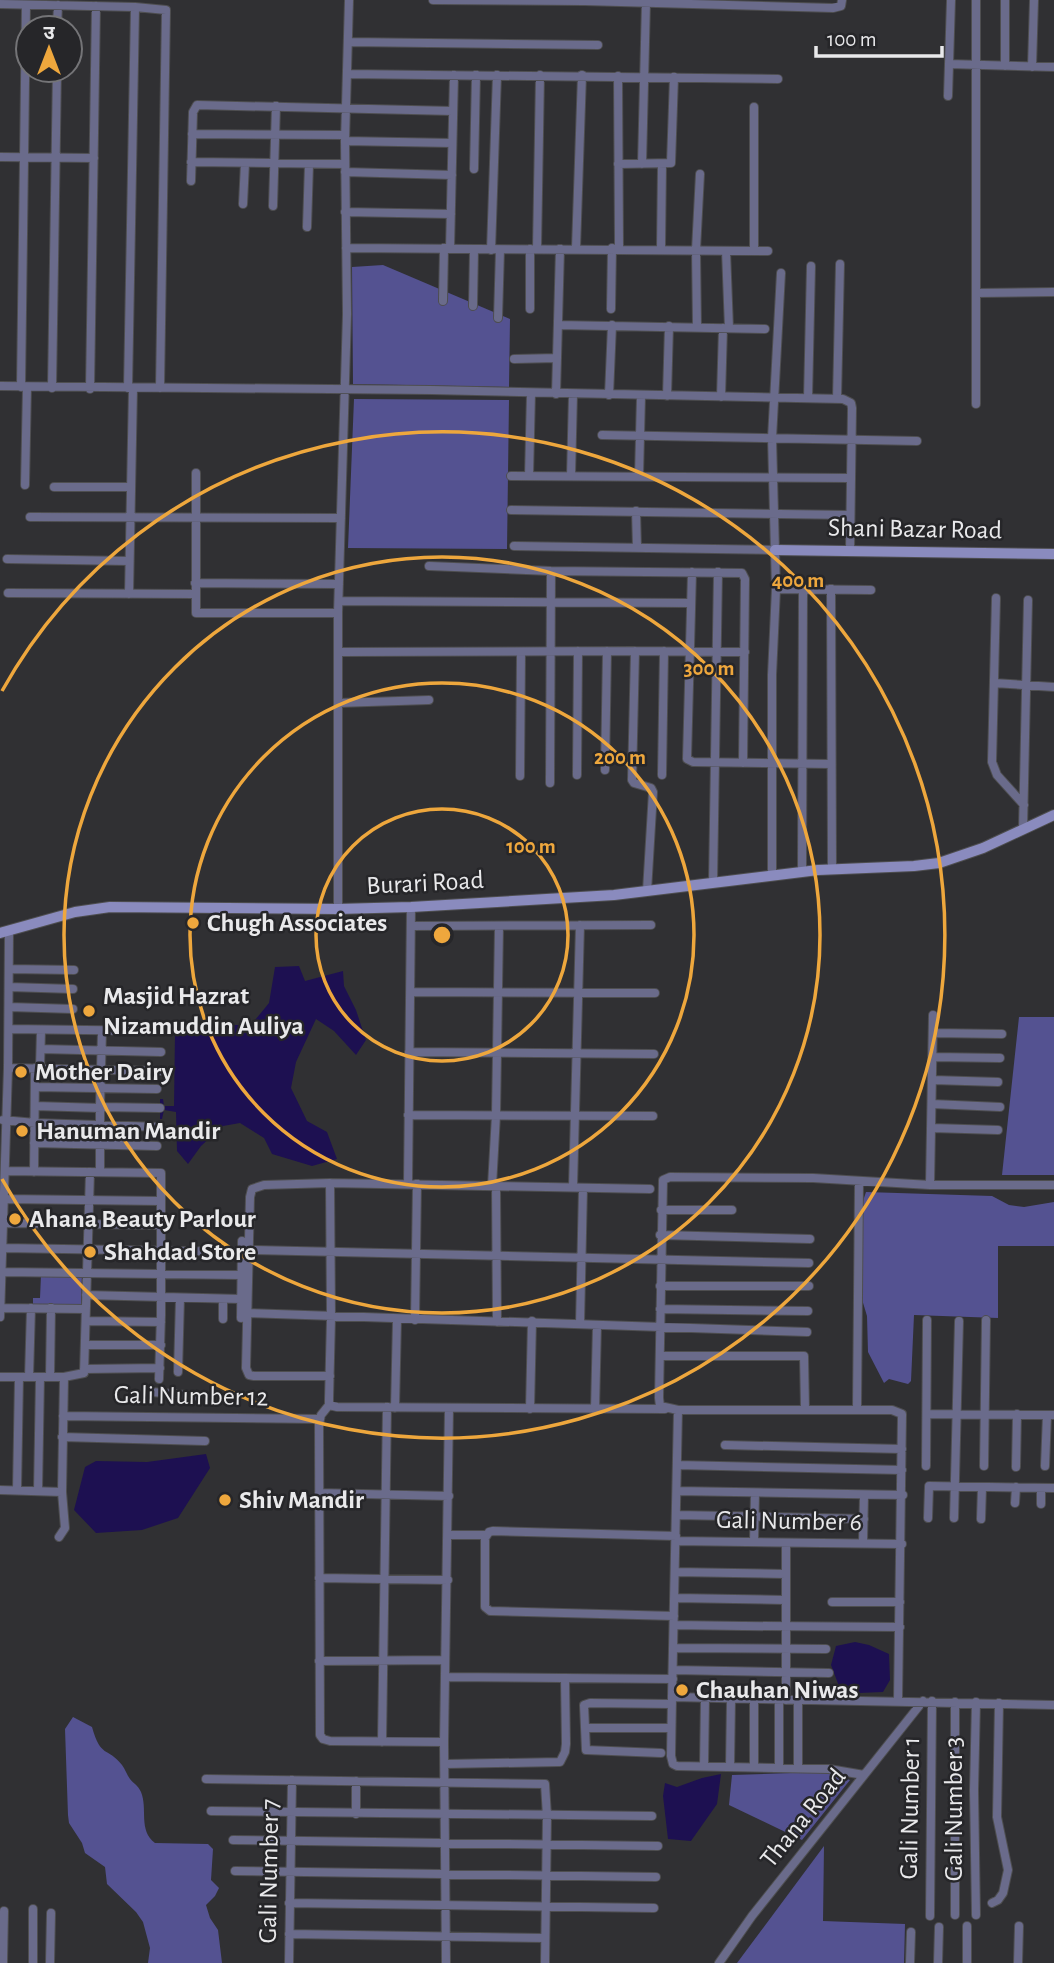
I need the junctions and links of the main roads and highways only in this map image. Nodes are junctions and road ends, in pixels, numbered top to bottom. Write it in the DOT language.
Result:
graph roads {
  1 [pos="775,550"];
  2 [pos="1054,554"];
  3 [pos="1054,815"];
  4 [pos="5,932"];
  1 -- 2 [label="main road, Shani Bazar Road"];
  3 -- 4 [label="main road, Burari Road"];
}
